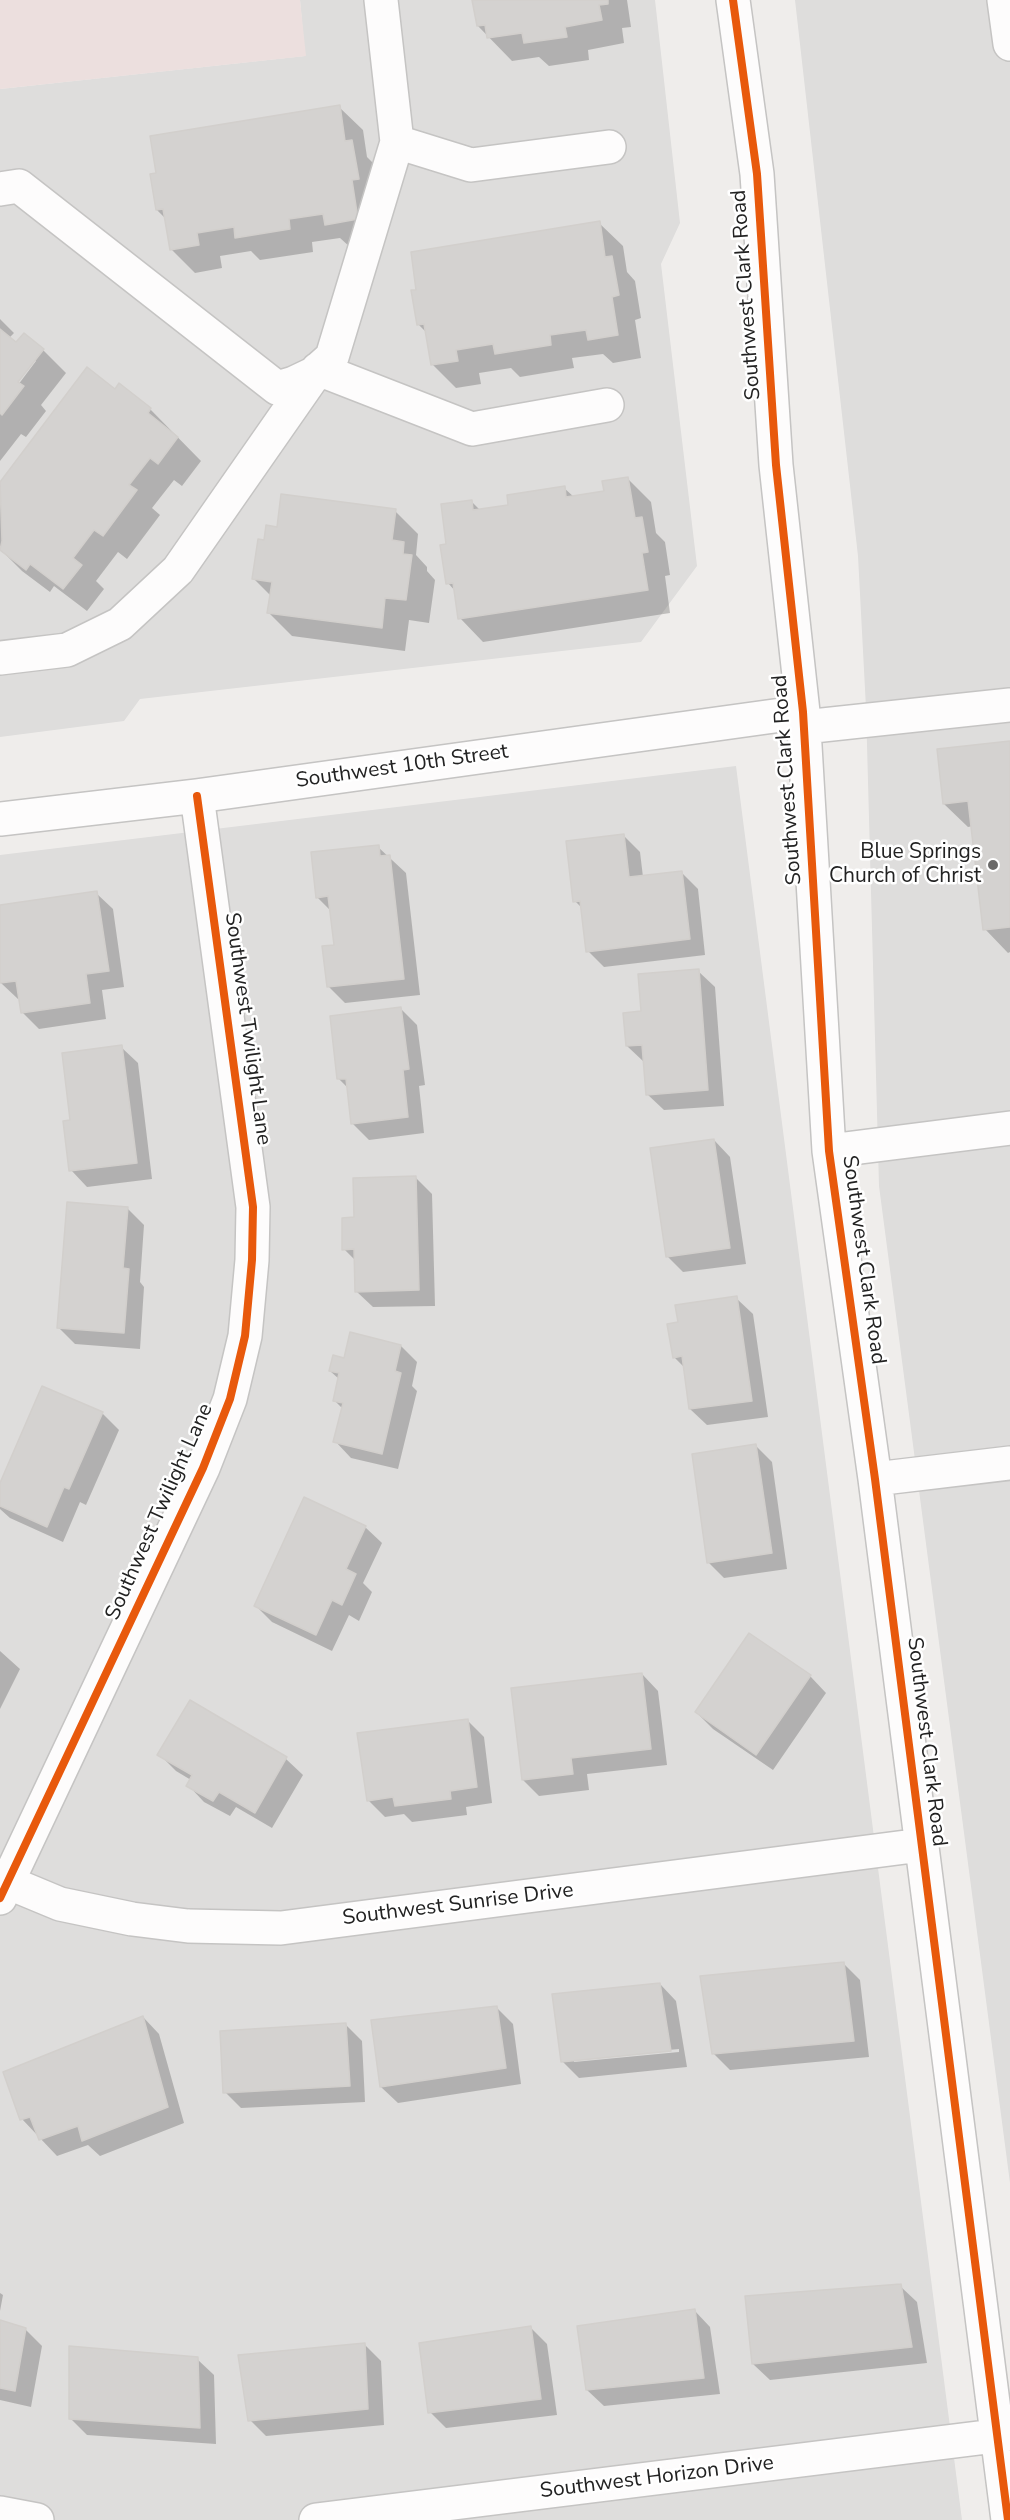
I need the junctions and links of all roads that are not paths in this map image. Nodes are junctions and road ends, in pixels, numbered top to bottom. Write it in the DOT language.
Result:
graph roads {
  1 [pos="381,0"];
  2 [pos="733,0"];
  3 [pos="1004,0"];
  4 [pos="1010,44"];
  5 [pos="397,142"];
  6 [pos="609,147"];
  7 [pos="0,189"];
  8 [pos="318,369"];
  9 [pos="607,405"];
  10 [pos="0,658"];
  11 [pos="1010,705"];
  12 [pos="804,719"];
  13 [pos="197,796"];
  14 [pos="0,819"];
  15 [pos="1010,1128"];
  16 [pos="829,1151"];
  17 [pos="1010,1462"];
  18 [pos="875,1479"];
  19 [pos="921,1845"];
  20 [pos="3,1886"];
  21 [pos="1003,2435"];
  22 [pos="0,2513"];
  23 [pos="37,2520"];
  24 [pos="316,2520"];
  25 [pos="1008,2520"];
  1 -- 5 [label="street"];
  2 -- 12 [label="street, Southwest Clark Road"];
  3 -- 4 [label="street"];
  5 -- 6 [label="street"];
  5 -- 8 [label="street"];
  7 -- 8 [label="street"];
  8 -- 9 [label="street"];
  8 -- 10 [label="street"];
  11 -- 12 [label="street, Southwest 10th Street"];
  12 -- 13 [label="street, Southwest 10th Street"];
  12 -- 16 [label="street, Southwest Clark Road"];
  13 -- 14 [label="street, Southwest 10th Street"];
  13 -- 20 [label="street, Southwest Twilight Lane"];
  15 -- 16 [label="street"];
  16 -- 18 [label="street, Southwest Clark Road"];
  17 -- 18 [label="street"];
  18 -- 19 [label="street, Southwest Clark Road"];
  19 -- 20 [label="street, Southwest Sunrise Drive"];
  19 -- 21 [label="street, Southwest Clark Road"];
  21 -- 24 [label="street, Southwest Horizon Drive"];
  21 -- 25 [label="street, Southwest Clark Road"];
  22 -- 23 [label="street"];
}
